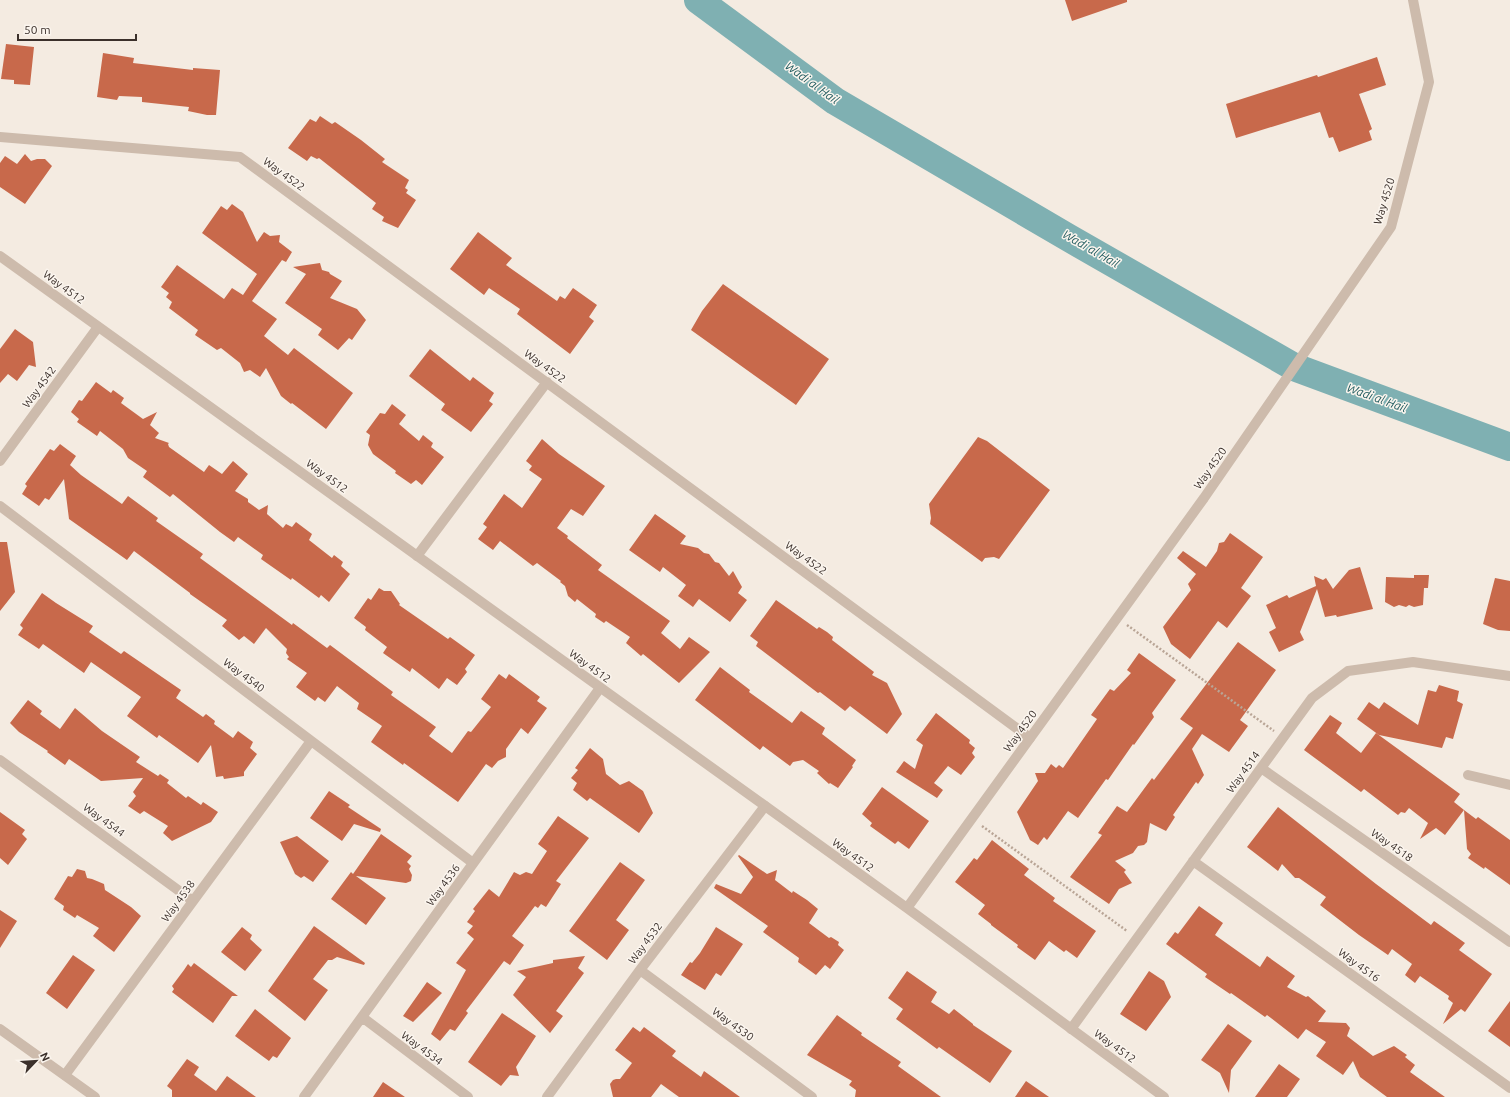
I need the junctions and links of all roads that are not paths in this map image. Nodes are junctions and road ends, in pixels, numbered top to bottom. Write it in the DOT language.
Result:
graph roads {
  1 [pos="1413,0"];
  2 [pos="0,137"];
  3 [pos="0,256"];
  4 [pos="98,326"];
  5 [pos="547,382"];
  6 [pos="0,461"];
  7 [pos="0,506"];
  8 [pos="416,556"];
  9 [pos="1510,676"];
  10 [pos="600,688"];
  11 [pos="1030,738"];
  12 [pos="311,741"];
  13 [pos="0,760"];
  14 [pos="1261,768"];
  15 [pos="1468,775"];
  16 [pos="1510,785"];
  17 [pos="765,806"];
  18 [pos="1193,861"];
  19 [pos="473,863"];
  20 [pos="193,901"];
  21 [pos="907,908"];
  22 [pos="1510,942"];
  23 [pos="640,970"];
  24 [pos="362,1017"];
  25 [pos="0,1029"];
  26 [pos="1071,1029"];
  27 [pos="66,1075"];
  28 [pos="1510,1088"];
  29 [pos="96,1097"];
  30 [pos="304,1097"];
  31 [pos="468,1097"];
  32 [pos="547,1097"];
  33 [pos="812,1097"];
  34 [pos="1164,1097"];
  1 -- 11 [label="street, Way 4520"];
  2 -- 5 [label="street, Way 4522"];
  3 -- 4 [label="street, Way 4512"];
  4 -- 6 [label="street, Way 4542"];
  4 -- 8 [label="street, Way 4512"];
  5 -- 8 [label="street"];
  5 -- 11 [label="street, Way 4522"];
  7 -- 12 [label="street, Way 4540"];
  8 -- 10 [label="street, Way 4512"];
  9 -- 14 [label="street, Way 4514"];
  10 -- 17 [label="street, Way 4512"];
  10 -- 19 [label="street, Way 4536"];
  11 -- 21 [label="street, Way 4520"];
  12 -- 19 [label="street, Way 4540"];
  12 -- 20 [label="street, Way 4538"];
  13 -- 20 [label="street, Way 4544"];
  14 -- 18 [label="street, Way 4514"];
  14 -- 22 [label="street, Way 4518"];
  15 -- 16 [label="street"];
  17 -- 21 [label="street, Way 4512"];
  17 -- 23 [label="street, Way 4532"];
  18 -- 26 [label="street, Way 4514"];
  18 -- 28 [label="street, Way 4516"];
  19 -- 24 [label="street, Way 4536"];
  20 -- 27 [label="street, Way 4538"];
  21 -- 26 [label="street, Way 4512"];
  23 -- 32 [label="street, Way 4532"];
  23 -- 33 [label="street, Way 4530"];
  24 -- 30 [label="street, Way 4536"];
  24 -- 31 [label="street, Way 4534"];
  25 -- 27 [label="street"];
  26 -- 34 [label="street, Way 4512"];
  27 -- 29 [label="street"];
}
